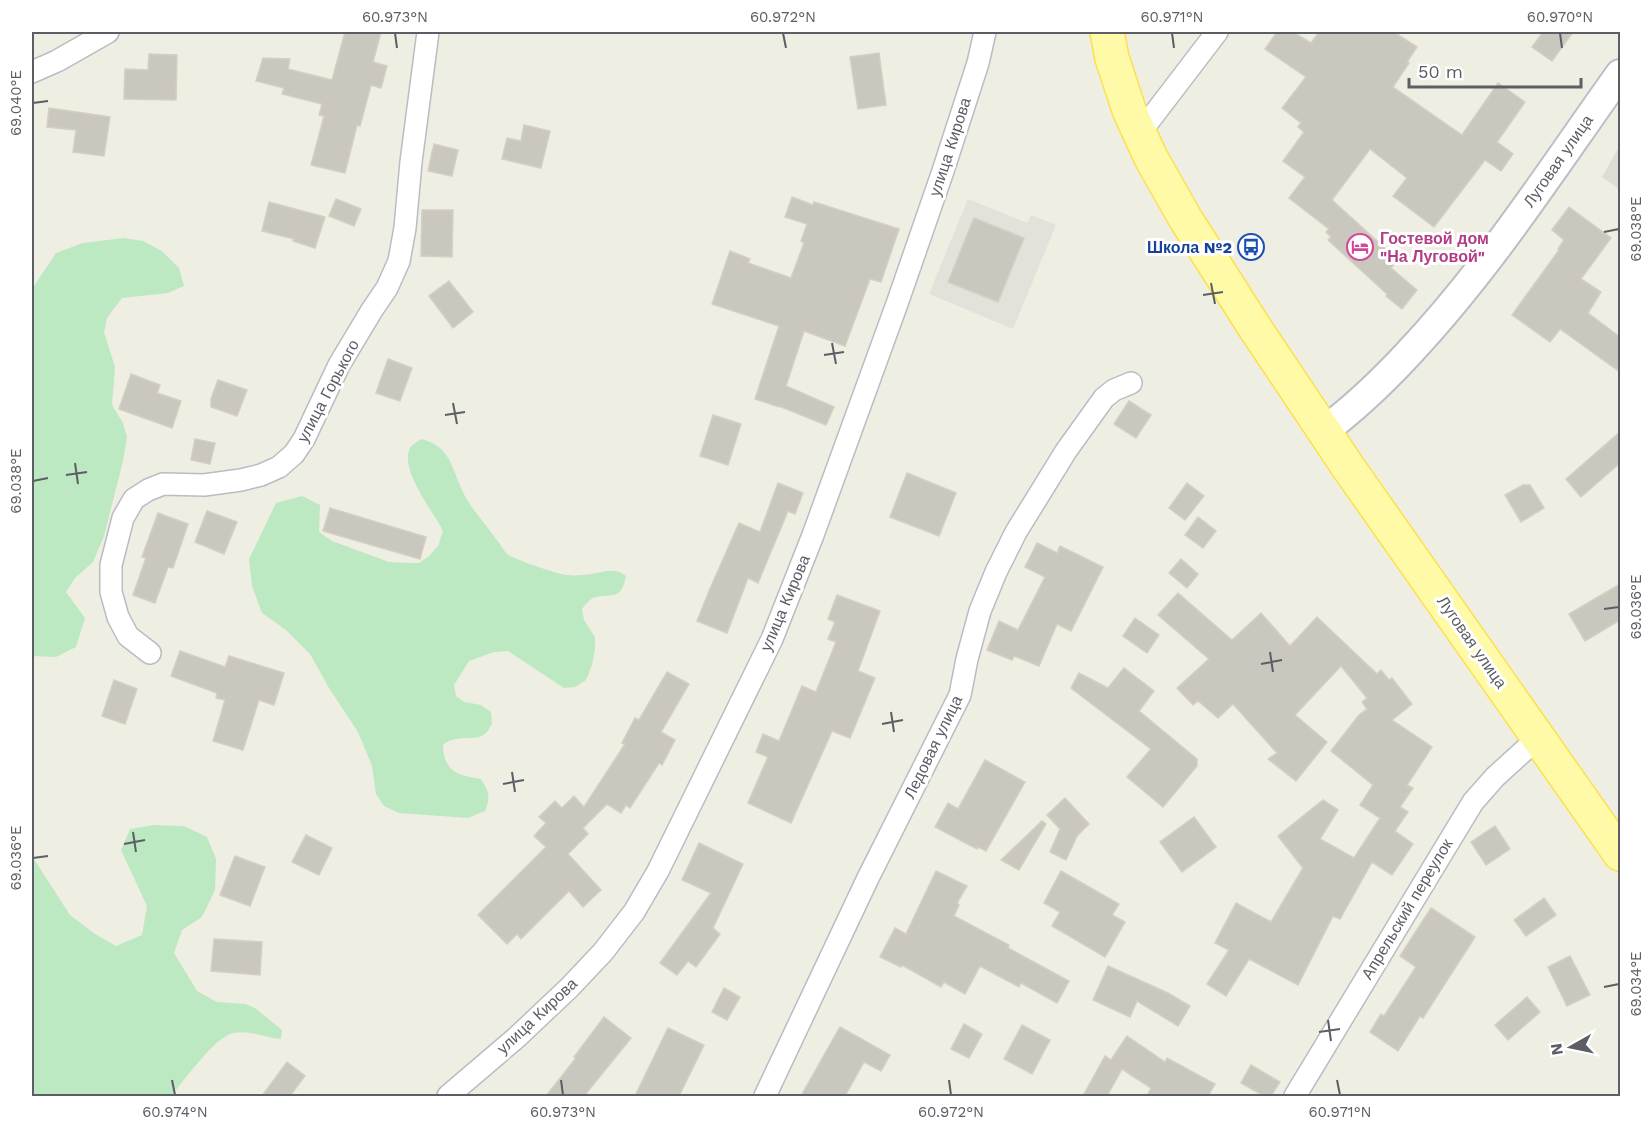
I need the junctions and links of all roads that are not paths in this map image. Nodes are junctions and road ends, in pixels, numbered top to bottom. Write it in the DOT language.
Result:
graph roads {
  1 [pos="108,32"];
  2 [pos="428,32"];
  3 [pos="986,32"];
  4 [pos="1107,32"];
  5 [pos="1217,32"];
  6 [pos="32,72"];
  7 [pos="1620,74"];
  8 [pos="1139,134"];
  9 [pos="1131,383"];
  10 [pos="1324,431"];
  11 [pos="150,653"];
  12 [pos="1539,737"];
  13 [pos="1620,854"];
  14 [pos="448,1096"];
  15 [pos="765,1096"];
  16 [pos="1295,1096"];
  1 -- 6 [label="street"];
  2 -- 11 [label="street, улица Горького"];
  3 -- 14 [label="street, улица Кирова"];
  4 -- 8 [label="main road, Луговая улица"];
  5 -- 8 [label="street"];
  7 -- 10 [label="street, Луговая улица"];
  8 -- 10 [label="main road, Луговая улица"];
  9 -- 15 [label="street, Ледовая улица"];
  10 -- 12 [label="main road, Луговая улица"];
  12 -- 13 [label="main road, Луговая улица"];
  12 -- 16 [label="street, Апрельский переулок"];
}
